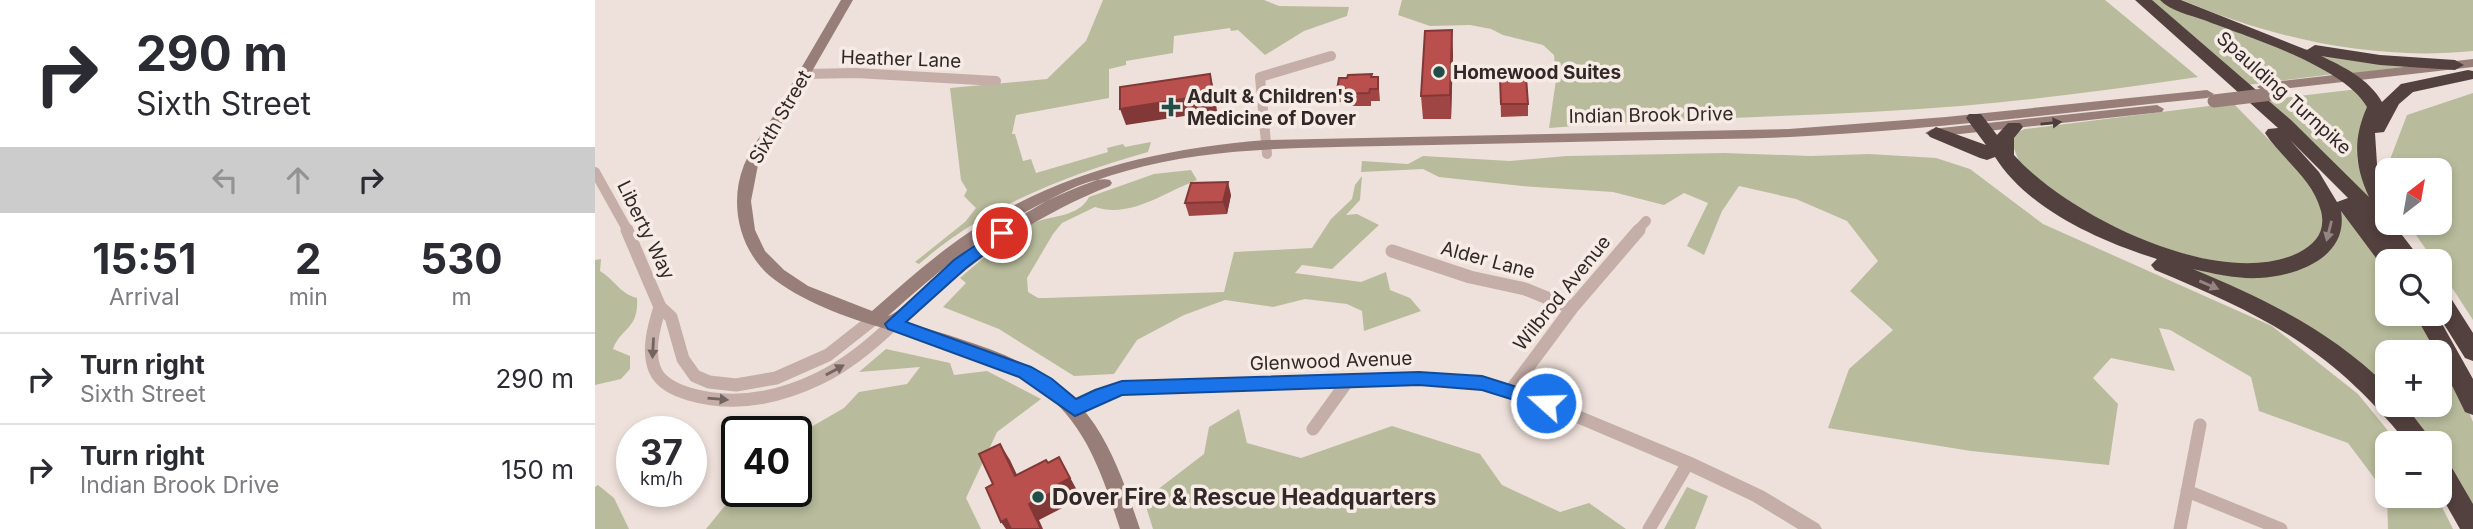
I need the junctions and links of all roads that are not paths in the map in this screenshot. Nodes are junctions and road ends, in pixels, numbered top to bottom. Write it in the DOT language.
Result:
graph roads {
  1 [pos="847,0"];
  2 [pos="2128,0"];
  3 [pos="2143,0"];
  4 [pos="2168,0"];
  5 [pos="2252,34"];
  6 [pos="1331,56"];
  7 [pos="2467,69"];
  8 [pos="804,74"];
  9 [pos="996,81"];
  10 [pos="2353,81"];
  11 [pos="2211,97"];
  12 [pos="1972,125"];
  13 [pos="2014,127"];
  14 [pos="1936,133"];
  15 [pos="2274,133"];
  16 [pos="2368,139"];
  17 [pos="1267,149"];
  18 [pos="1996,156"];
  19 [pos="595,172"];
  20 [pos="2375,186"];
  21 [pos="1646,221"];
  22 [pos="2380,249"];
  23 [pos="2403,249"];
  24 [pos="1392,251"];
  25 [pos="660,307"];
  26 [pos="1572,308"];
  27 [pos="875,318"];
  28 [pos="2452,319"];
  29 [pos="894,324"];
  30 [pos="2432,326"];
  31 [pos="2473,352"];
  32 [pos="1347,382"];
  33 [pos="1511,390"];
  34 [pos="2375,390"];
  35 [pos="2473,405"];
  36 [pos="1075,409"];
  37 [pos="2401,417"];
  38 [pos="2200,425"];
  39 [pos="1313,429"];
  40 [pos="2412,431"];
  41 [pos="1688,463"];
  42 [pos="2187,491"];
  43 [pos="2452,491"];
  44 [pos="2473,528"];
  45 [pos="1130,529"];
  46 [pos="1649,529"];
  47 [pos="1812,529"];
  48 [pos="2180,529"];
  49 [pos="2281,529"];
  1 -- 8 [label="main road, Sixth Street"];
  2 -- 15 [label="highway, Spaulding Turnpike"];
  3 -- 23 [label="highway, Spaulding Turnpike"];
  4 -- 5 [label="highway"];
  5 -- 7 [label="highway"];
  5 -- 10 [label="highway"];
  6 -- 17 [label="street"];
  7 -- 10 [label="main road, Indian Brook Drive"];
  7 -- 16 [label="highway"];
  8 -- 9 [label="street, Heather Lane"];
  8 -- 27 [label="main road, Sixth Street"];
  10 -- 11 [label="main road, Indian Brook Drive, bridge"];
  10 -- 16 [label="highway"];
  11 -- 12 [label="main road, Indian Brook Drive"];
  13 -- 11 [label="main road, Indian Brook Drive, one-way"];
  12 -- 13 [label="main road, Indian Brook Drive"];
  12 -- 14 [label="main road, Indian Brook Drive"];
  12 -- 17 [label="main road, Indian Brook Drive"];
  12 -- 18 [label="highway"];
  13 -- 18 [label="highway"];
  14 -- 17 [label="main road, Indian Brook Drive"];
  14 -- 18 [label="highway"];
  15 -- 18 [label="highway, one-way"];
  15 -- 22 [label="highway, Spaulding Turnpike"];
  16 -- 20 [label="highway"];
  17 -- 27 [label="main road, Indian Brook Drive"];
  17 -- 29 [label="main road, Indian Brook Drive"];
  18 -- 34 [label="highway, one-way"];
  19 -- 25 [label="street, Liberty Way"];
  21 -- 26 [label="street, Wilbrod Avenue"];
  24 -- 26 [label="street, Alder Lane"];
  25 -- 27 [label="street, Liberty Way"];
  25 -- 29 [label="street, Liberty Way, one-way"];
  26 -- 33 [label="street, Wilbrod Avenue"];
  27 -- 29 [label="main road, Sixth Street"];
  28 -- 31 [label="highway"];
  29 -- 36 [label="main road, Sixth Street"];
  30 -- 35 [label="highway"];
  32 -- 33 [label="street, Glenwood Avenue"];
  32 -- 36 [label="street, Glenwood Avenue"];
  32 -- 39 [label="street"];
  33 -- 41 [label="street, Glenwood Avenue"];
  36 -- 45 [label="main road, Sixth Street"];
  37 -- 40 [label="highway"];
  38 -- 42 [label="street"];
  41 -- 46 [label="street"];
  41 -- 47 [label="street, Glenwood Avenue"];
  42 -- 48 [label="street"];
  42 -- 49 [label="street"];
  43 -- 44 [label="highway"];
}
